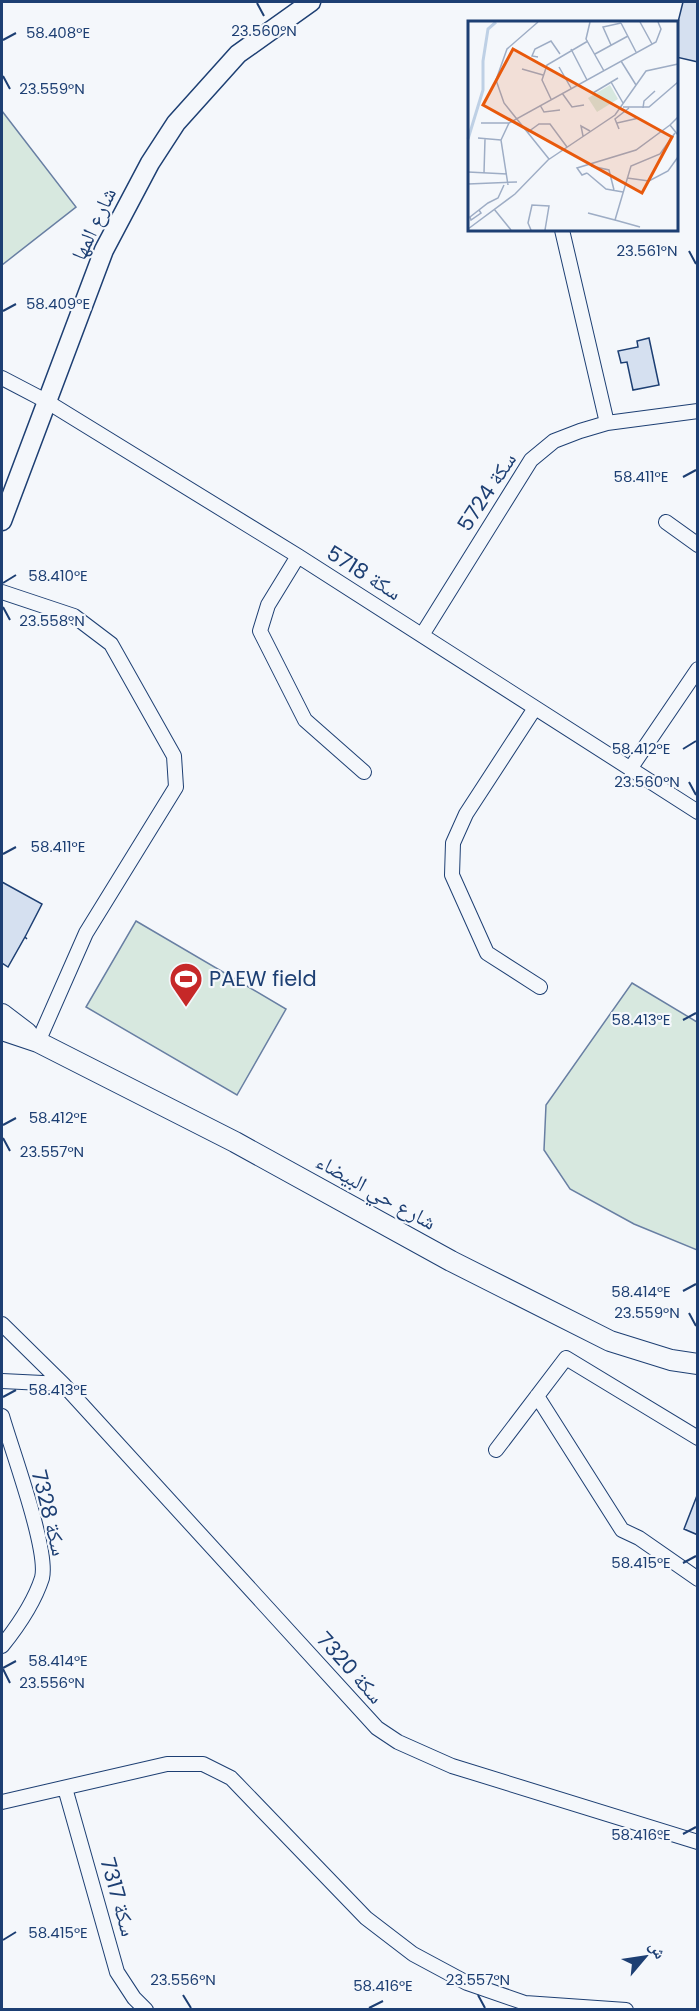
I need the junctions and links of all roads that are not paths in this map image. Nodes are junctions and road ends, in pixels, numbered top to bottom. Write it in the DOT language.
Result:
graph roads {
  1 [pos="311,2"];
  2 [pos="562,231"];
  3 [pos="2,378"];
  4 [pos="46,402"];
  5 [pos="698,411"];
  6 [pos="607,423"];
  7 [pos="2,521"];
  8 [pos="666,522"];
  9 [pos="698,545"];
  10 [pos="298,556"];
  11 [pos="2,592"];
  12 [pos="422,635"];
  13 [pos="698,669"];
  14 [pos="535,708"];
  15 [pos="630,769"];
  16 [pos="364,772"];
  17 [pos="698,812"];
  18 [pos="540,987"];
  19 [pos="2,1014"];
  20 [pos="2,1030"];
  21 [pos="38,1042"];
  22 [pos="2,1324"];
  23 [pos="698,1364"];
  24 [pos="2,1381"];
  25 [pos="63,1384"];
  26 [pos="537,1396"];
  27 [pos="2,1416"];
  28 [pos="698,1438"];
  29 [pos="496,1450"];
  30 [pos="698,1579"];
  31 [pos="2,1646"];
  32 [pos="65,1788"];
  33 [pos="2,1802"];
  34 [pos="698,1842"];
  35 [pos="146,2010"];
  36 [pos="626,2010"];
  1 -- 4 [label="street, شارع المها"];
  2 -- 6 [label="street"];
  3 -- 4 [label="street, سكة 5718"];
  4 -- 7 [label="street, شارع المها"];
  4 -- 10 [label="street, سكة 5718"];
  5 -- 6 [label="street, سكة 5724"];
  6 -- 12 [label="street, سكة 5724"];
  8 -- 9 [label="street"];
  10 -- 12 [label="street, سكة 5718"];
  10 -- 16 [label="street"];
  11 -- 21 [label="street"];
  12 -- 14 [label="street, سكة 5718"];
  13 -- 15 [label="street"];
  14 -- 15 [label="street, سكة 5718"];
  14 -- 18 [label="street"];
  15 -- 17 [label="street, سكة 5718"];
  19 -- 21 [label="main road"];
  20 -- 21 [label="main road"];
  21 -- 23 [label="main road, شارع حي البيضاء"];
  22 -- 25 [label="street, سكة 7320"];
  24 -- 25 [label="street"];
  25 -- 34 [label="street, سكة 7320"];
  26 -- 28 [label="street"];
  26 -- 29 [label="street"];
  26 -- 30 [label="street"];
  27 -- 31 [label="street, سكة 7328"];
  32 -- 33 [label="street"];
  32 -- 35 [label="street, سكة 7317"];
  32 -- 36 [label="street"];
}
